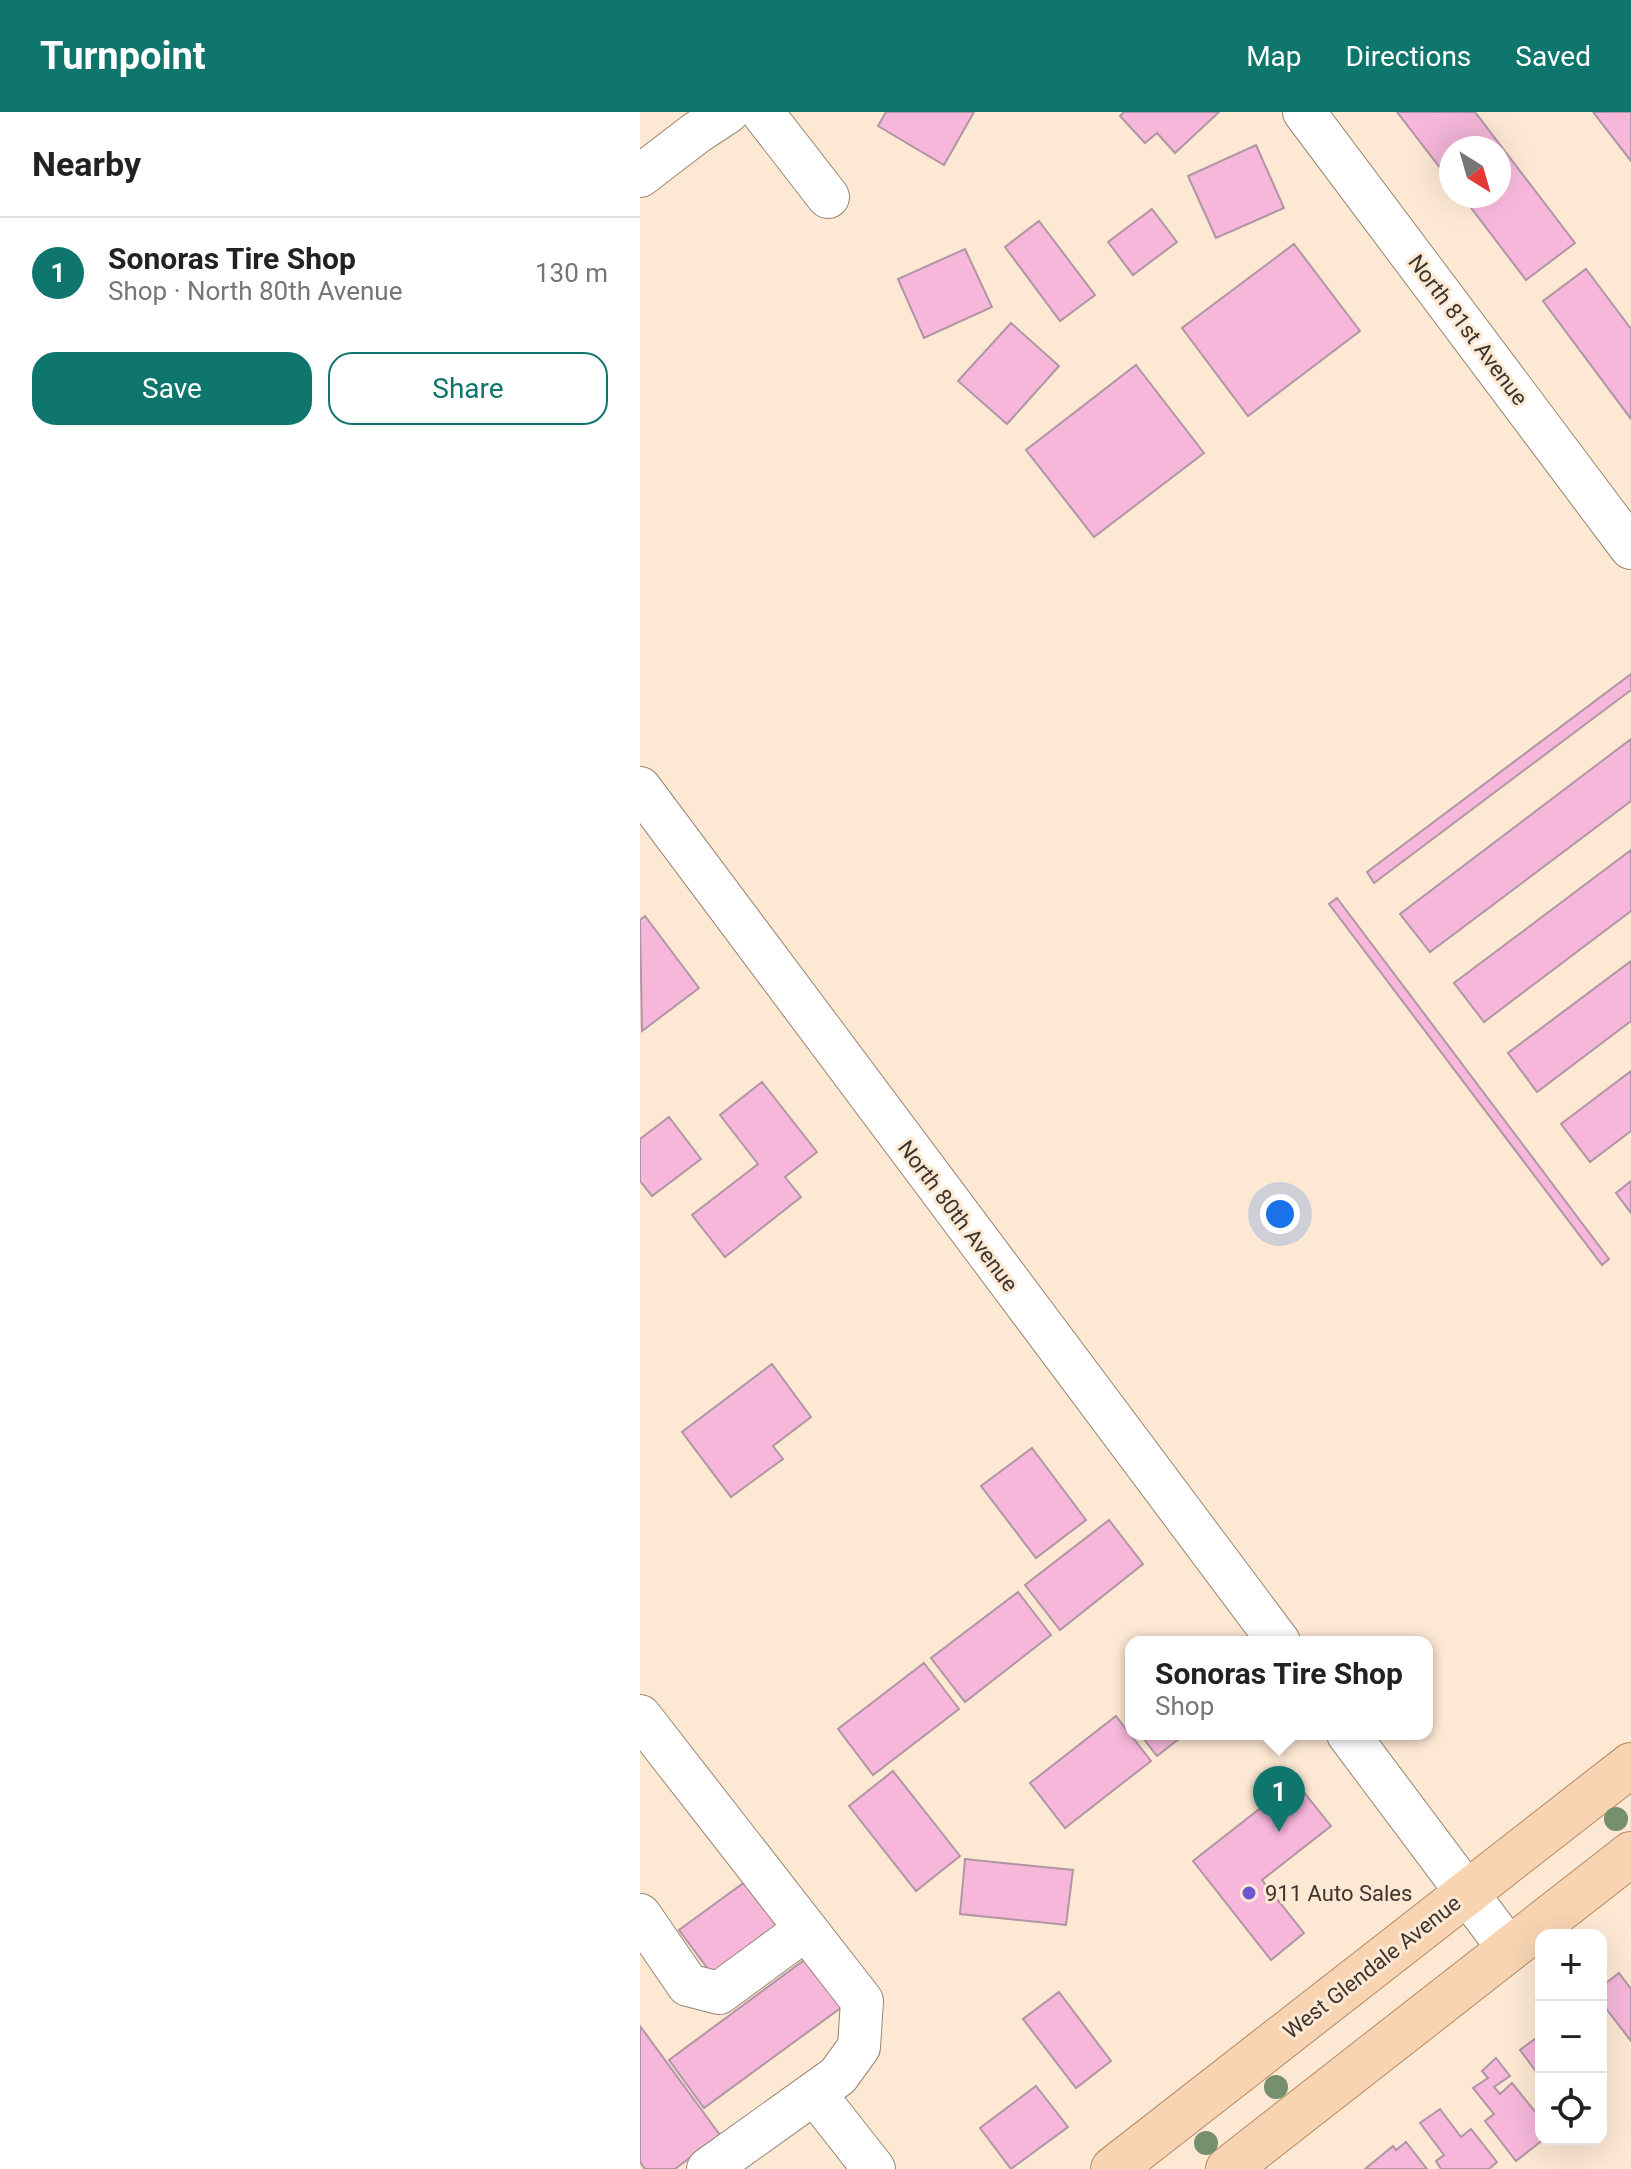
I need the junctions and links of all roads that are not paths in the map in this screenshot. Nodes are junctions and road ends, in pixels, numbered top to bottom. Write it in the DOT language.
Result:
graph roads {
  1 [pos="728,112"];
  2 [pos="762,112"];
  3 [pos="1304,112"];
  4 [pos="640,176"];
  5 [pos="828,197"];
  6 [pos="1631,548"];
  7 [pos="640,788"];
  8 [pos="1275,1636"];
  9 [pos="640,1716"];
  10 [pos="1352,1740"];
  11 [pos="1631,1765"];
  12 [pos="1631,1854"];
  13 [pos="1466,1894"];
  14 [pos="640,1915"];
  15 [pos="806,1929"];
  16 [pos="1509,1949"];
  17 [pos="815,2094"];
  18 [pos="708,2169"];
  19 [pos="874,2169"];
  20 [pos="1113,2169"];
  21 [pos="1228,2169"];
  1 -- 4 [label="street"];
  2 -- 5 [label="street"];
  3 -- 6 [label="street, North 81st Avenue"];
  7 -- 8 [label="street, North 80th Avenue"];
  9 -- 15 [label="street"];
  10 -- 13 [label="street"];
  11 -- 13 [label="main road, West Glendale Avenue"];
  12 -- 16 [label="main road"];
  13 -- 16 [label="street"];
  13 -- 20 [label="main road, West Glendale Avenue"];
  14 -- 15 [label="street"];
  15 -- 17 [label="street"];
  16 -- 21 [label="main road"];
  17 -- 18 [label="street"];
  17 -- 19 [label="street"];
}
